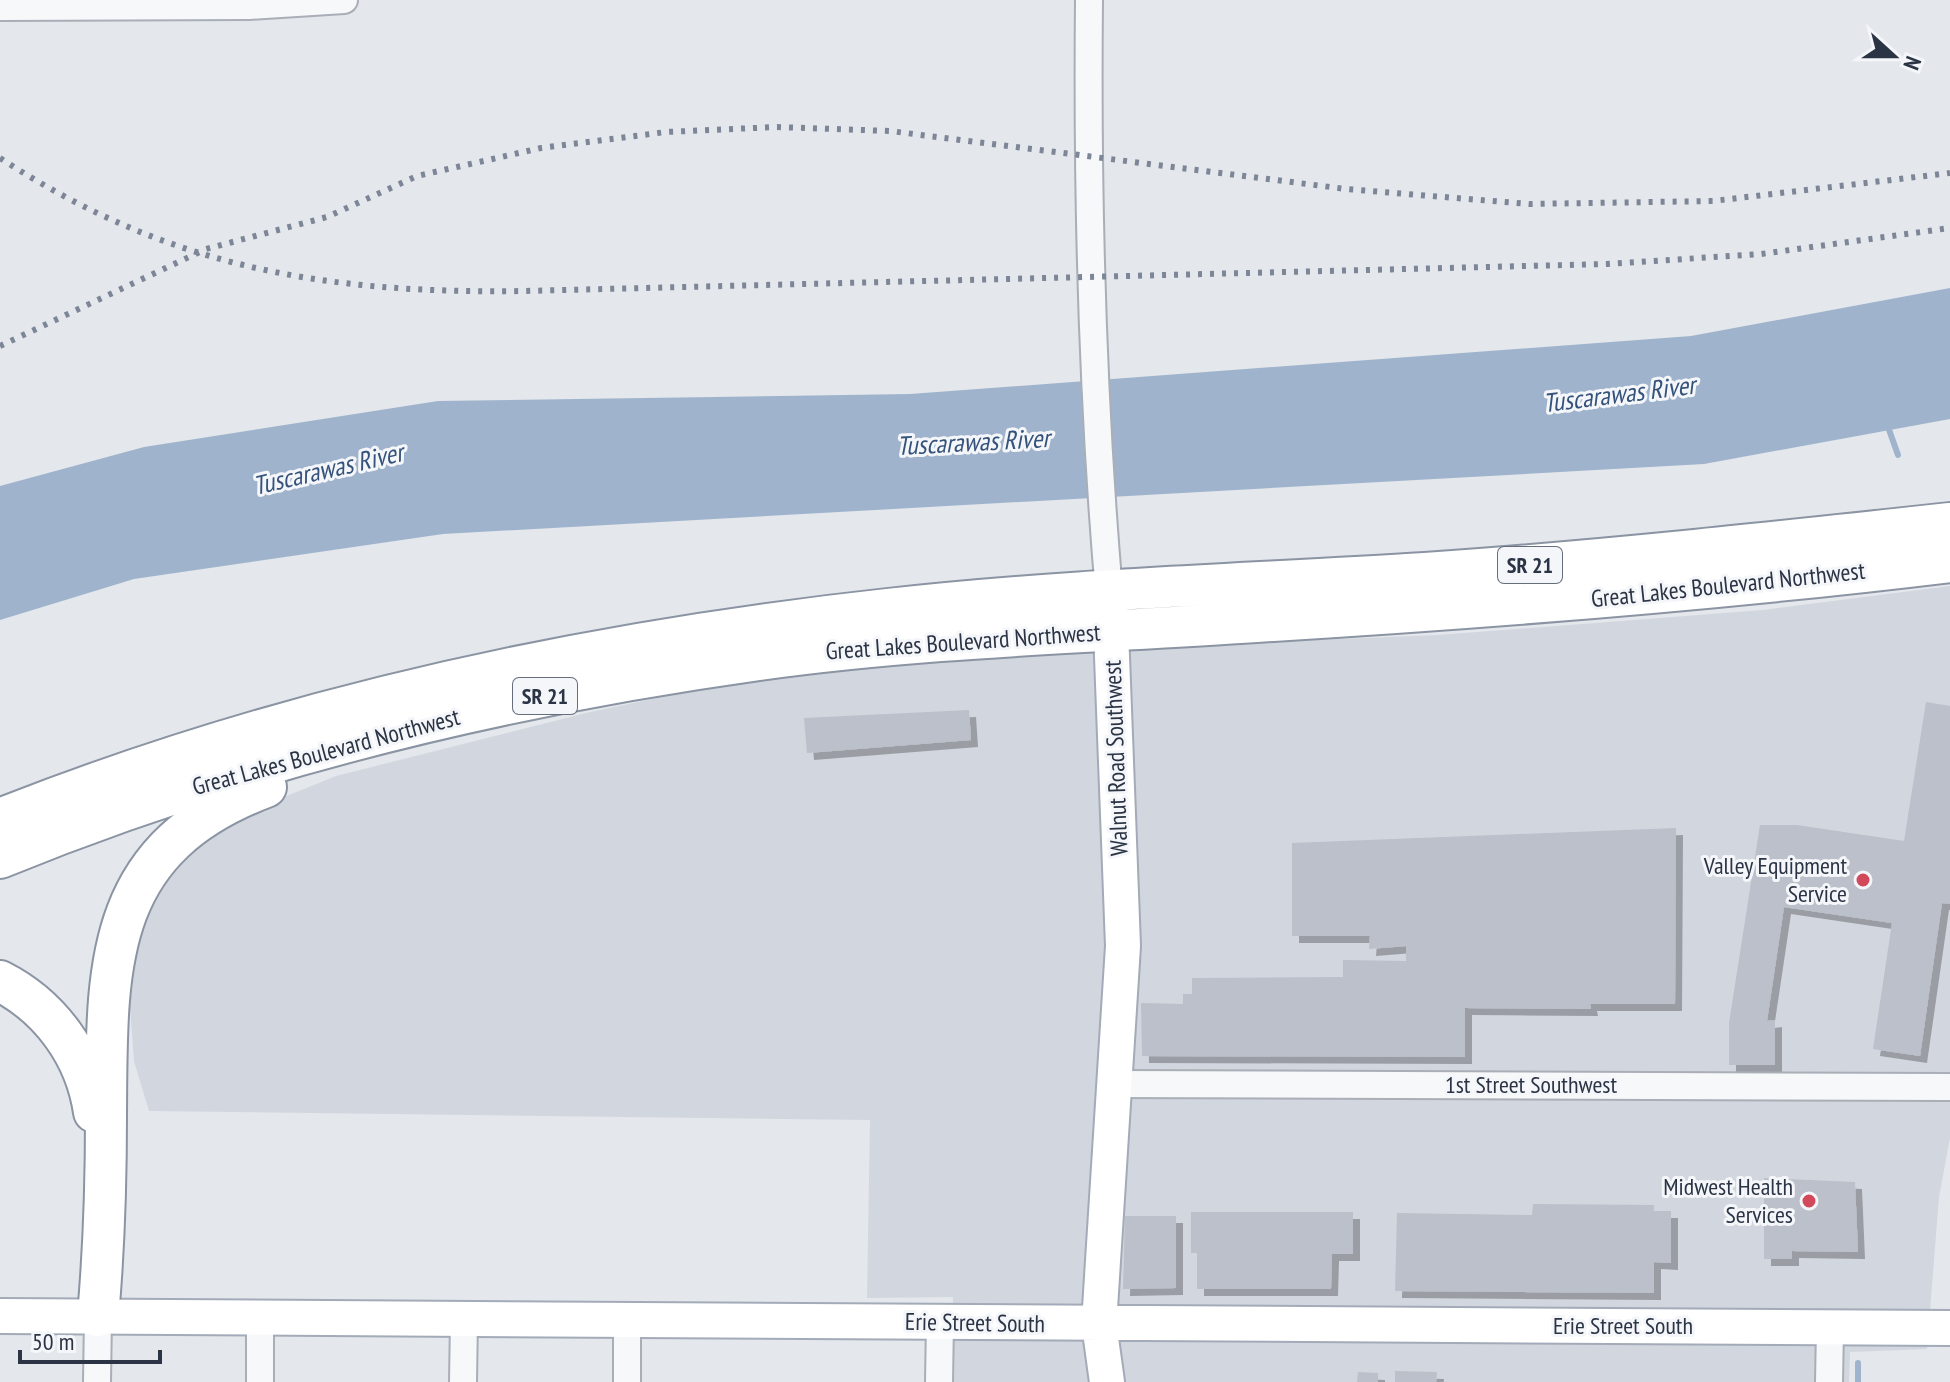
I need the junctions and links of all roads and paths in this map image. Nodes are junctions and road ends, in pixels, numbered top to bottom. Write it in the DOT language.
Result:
graph roads {
  1 [pos="344,0"];
  2 [pos="1089,0"];
  3 [pos="0,7"];
  4 [pos="1950,523"];
  5 [pos="1950,562"];
  6 [pos="1109,592"];
  7 [pos="1111,631"];
  8 [pos="448,718"];
  9 [pos="0,819"];
  10 [pos="0,858"];
  11 [pos="0,981"];
  12 [pos="1112,1084"];
  13 [pos="1950,1087"];
  14 [pos="0,1316"];
  15 [pos="98,1316"];
  16 [pos="260,1317"];
  17 [pos="464,1319"];
  18 [pos="627,1320"];
  19 [pos="940,1322"];
  20 [pos="1099,1324"];
  21 [pos="1830,1327"];
  22 [pos="1950,1328"];
  23 [pos="97,1382"];
  24 [pos="260,1382"];
  25 [pos="463,1382"];
  26 [pos="627,1382"];
  27 [pos="939,1382"];
  28 [pos="1107,1382"];
  29 [pos="1829,1382"];
  1 -- 3 [label="street"];
  2 -- 6 [label="street, Walnut Road Southwest"];
  4 -- 6 [label="highway, Great Lakes Boulevard Northwest / SR 21"];
  5 -- 7 [label="highway, Great Lakes Boulevard Northwest / SR 21"];
  6 -- 7 [label="main road, Walnut Road Southwest"];
  6 -- 9 [label="highway, Great Lakes Boulevard Northwest / SR 21"];
  7 -- 8 [label="highway, Great Lakes Boulevard Northwest / SR 21"];
  7 -- 12 [label="main road, Walnut Road Southwest"];
  8 -- 10 [label="highway, Great Lakes Boulevard Northwest / SR 21"];
  8 -- 15 [label="highway"];
  11 -- 15 [label="highway"];
  12 -- 13 [label="street, 1st Street Southwest"];
  12 -- 20 [label="main road, Walnut Road Southwest"];
  14 -- 15 [label="main road, Erie Street South"];
  15 -- 16 [label="main road, Erie Street South"];
  15 -- 23 [label="street"];
  16 -- 17 [label="main road, Erie Street South"];
  16 -- 24 [label="street"];
  17 -- 18 [label="main road, Erie Street South"];
  17 -- 25 [label="street"];
  18 -- 19 [label="main road, Erie Street South"];
  18 -- 26 [label="street"];
  19 -- 20 [label="main road, Erie Street South"];
  19 -- 27 [label="street"];
  20 -- 21 [label="main road, Erie Street South"];
  20 -- 28 [label="main road, Walnut Road Southwest"];
  21 -- 22 [label="main road, Erie Street South"];
  21 -- 29 [label="street"];
}
